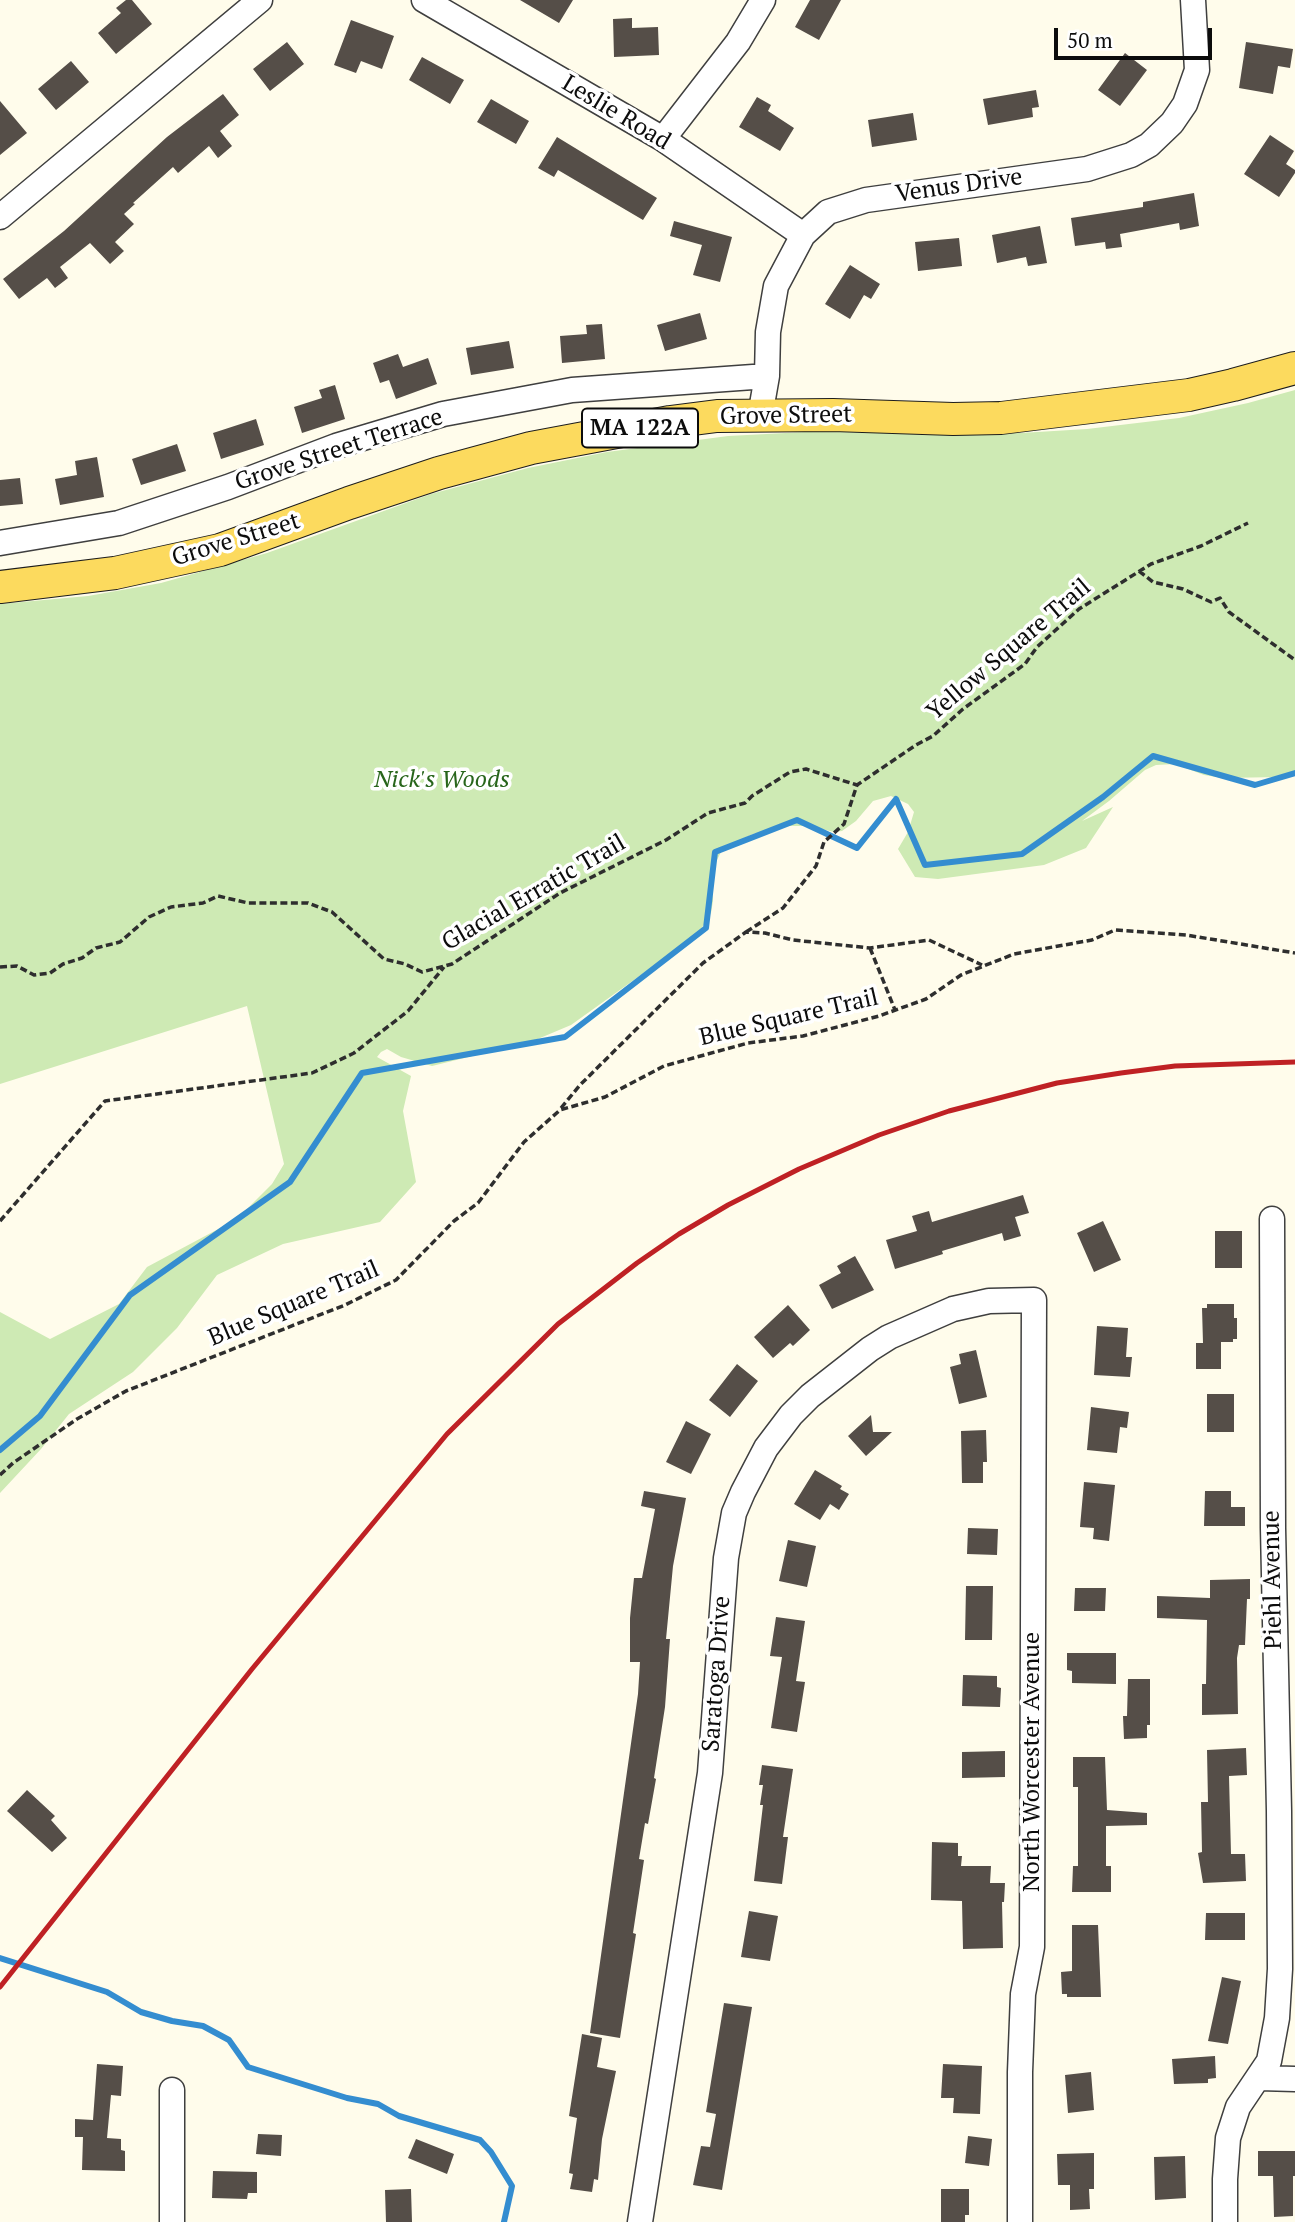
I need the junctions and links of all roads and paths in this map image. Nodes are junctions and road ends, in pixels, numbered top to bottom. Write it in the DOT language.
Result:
graph roads {
  1 [pos="260,0"];
  2 [pos="424,0"];
  3 [pos="763,0"];
  4 [pos="1193,0"];
  5 [pos="663,139"];
  6 [pos="0,217"];
  7 [pos="803,235"];
  8 [pos="1295,368"];
  9 [pos="767,376"];
  10 [pos="760,416"];
  11 [pos="1248,523"];
  12 [pos="0,542"];
  13 [pos="1139,571"];
  14 [pos="0,587"];
  15 [pos="1295,660"];
  16 [pos="857,785"];
  17 [pos="746,932"];
  18 [pos="870,948"];
  19 [pos="1295,953"];
  20 [pos="444,965"];
  21 [pos="984,966"];
  22 [pos="0,967"];
  23 [pos="895,1010"];
  24 [pos="560,1110"];
  25 [pos="1272,1219"];
  26 [pos="0,1221"];
  27 [pos="1034,1300"];
  28 [pos="0,1475"];
  29 [pos="1287,1811"];
  30 [pos="1259,2078"];
  31 [pos="1295,2078"];
  32 [pos="172,2090"];
  33 [pos="172,2222"];
  34 [pos="640,2222"];
  35 [pos="1020,2222"];
  36 [pos="1225,2222"];
  1 -- 6 [label="street"];
  2 -- 5 [label="street, Leslie Road"];
  3 -- 5 [label="street"];
  4 -- 7 [label="street, Venus Drive"];
  5 -- 7 [label="street, Leslie Road"];
  7 -- 9 [label="street, Venus Drive"];
  8 -- 10 [label="main road, Grove Street / MA 122A"];
  9 -- 10 [label="street, Venus Drive"];
  9 -- 12 [label="street, Grove Street Terrace"];
  10 -- 14 [label="main road, Grove Street / MA 122A"];
  11 -- 13 [label="path, Yellow Square Trail"];
  13 -- 15 [label="path"];
  13 -- 16 [label="path, Yellow Square Trail"];
  16 -- 17 [label="path"];
  16 -- 20 [label="path, Glacial Erratic Trail"];
  17 -- 18 [label="path, Blue Square Trail"];
  17 -- 24 [label="path, Blue Square Trail"];
  18 -- 21 [label="path, Blue Square Trail"];
  18 -- 23 [label="path, Blue Square Trail"];
  19 -- 21 [label="path, Blue Square Trail"];
  20 -- 22 [label="path, Glacial Erratic Trail"];
  20 -- 26 [label="path"];
  21 -- 23 [label="path, Blue Square Trail"];
  23 -- 24 [label="path, Blue Square Trail"];
  24 -- 28 [label="path, Blue Square Trail"];
  25 -- 29 [label="street, Piehl Avenue"];
  27 -- 34 [label="street, Saratoga Drive"];
  27 -- 35 [label="street, North Worcester Avenue"];
  29 -- 30 [label="street, Piehl Avenue"];
  30 -- 31 [label="street"];
  30 -- 36 [label="street, Piehl Avenue"];
  32 -- 33 [label="street"];
}
